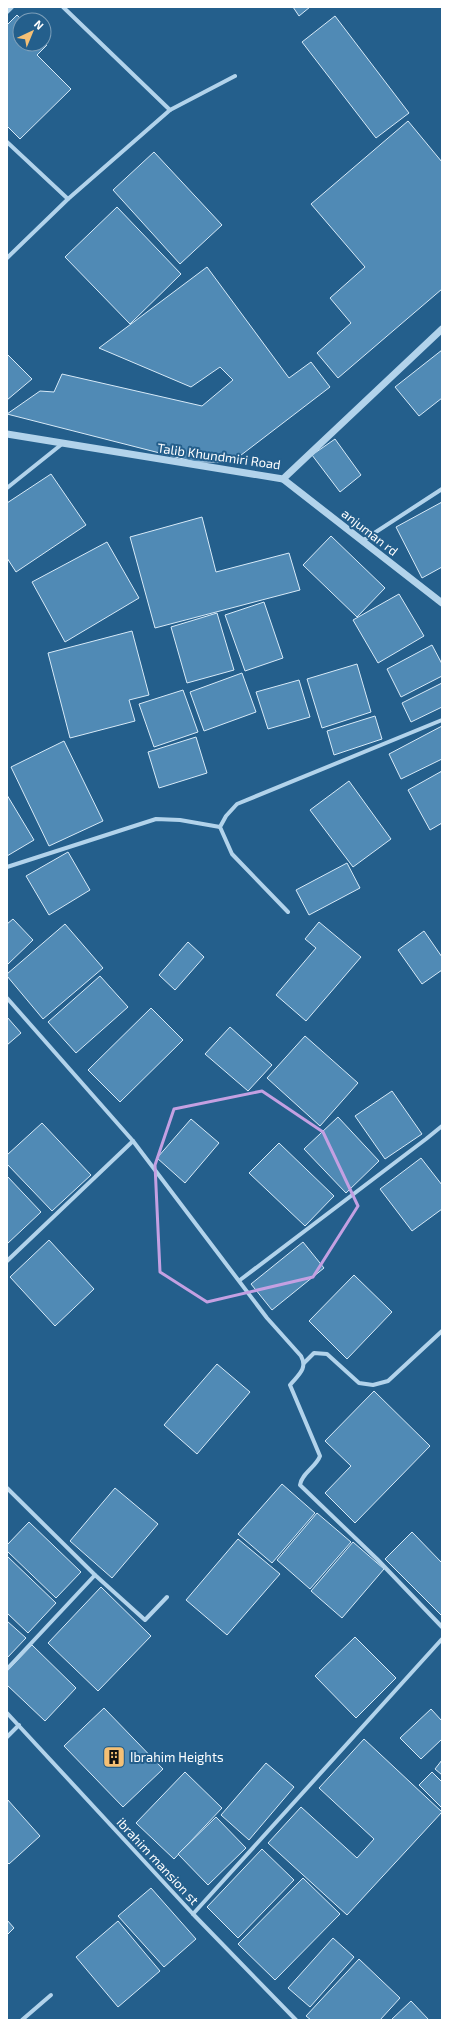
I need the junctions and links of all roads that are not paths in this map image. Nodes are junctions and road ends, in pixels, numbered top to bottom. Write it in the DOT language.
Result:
graph roads {
  1 [pos="12,7"];
  2 [pos="63,7"];
  3 [pos="7,12"];
  4 [pos="234,76"];
  5 [pos="170,110"];
  6 [pos="7,142"];
  7 [pos="68,198"];
  8 [pos="7,258"];
  9 [pos="442,329"];
  10 [pos="7,434"];
  11 [pos="62,444"];
  12 [pos="283,479"];
  13 [pos="7,488"];
  14 [pos="442,489"];
  15 [pos="362,541"];
  16 [pos="442,603"];
  17 [pos="442,720"];
  18 [pos="220,827"];
  19 [pos="7,867"];
  20 [pos="288,912"];
  21 [pos="7,998"];
  22 [pos="442,1126"];
  23 [pos="133,1141"];
  24 [pos="7,1261"];
  25 [pos="240,1280"];
  26 [pos="442,1332"];
  27 [pos="304,1363"];
  28 [pos="7,1488"];
  29 [pos="95,1575"];
  30 [pos="167,1598"];
  31 [pos="442,1626"];
  32 [pos="442,1639"];
  33 [pos="7,1669"];
  34 [pos="7,1713"];
  35 [pos="19,1725"];
  36 [pos="7,1737"];
  37 [pos="193,1914"];
  38 [pos="51,1996"];
  39 [pos="22,2020"];
  40 [pos="296,2020"];
  1 -- 3 [label="street"];
  2 -- 5 [label="street"];
  4 -- 5 [label="street"];
  5 -- 7 [label="street"];
  6 -- 7 [label="street"];
  7 -- 8 [label="street"];
  9 -- 12 [label="street, Talib Khundmiri Road"];
  10 -- 11 [label="street, Talib Khundmiri Road"];
  11 -- 12 [label="street, Talib Khundmiri Road"];
  11 -- 13 [label="street"];
  12 -- 15 [label="street, anjuman rd"];
  14 -- 15 [label="street"];
  15 -- 16 [label="street, anjuman rd"];
  17 -- 18 [label="street"];
  18 -- 19 [label="street"];
  18 -- 20 [label="street"];
  21 -- 23 [label="street"];
  22 -- 25 [label="street"];
  23 -- 24 [label="street"];
  23 -- 25 [label="street"];
  25 -- 27 [label="street"];
  26 -- 27 [label="street"];
  27 -- 31 [label="street"];
  28 -- 29 [label="street"];
  29 -- 30 [label="street"];
  29 -- 33 [label="street"];
  32 -- 37 [label="street"];
  34 -- 35 [label="street, ibrahim mansion st"];
  35 -- 36 [label="street"];
  35 -- 37 [label="street, ibrahim mansion st"];
  37 -- 40 [label="street, ibrahim mansion st"];
  38 -- 39 [label="street"];
}
